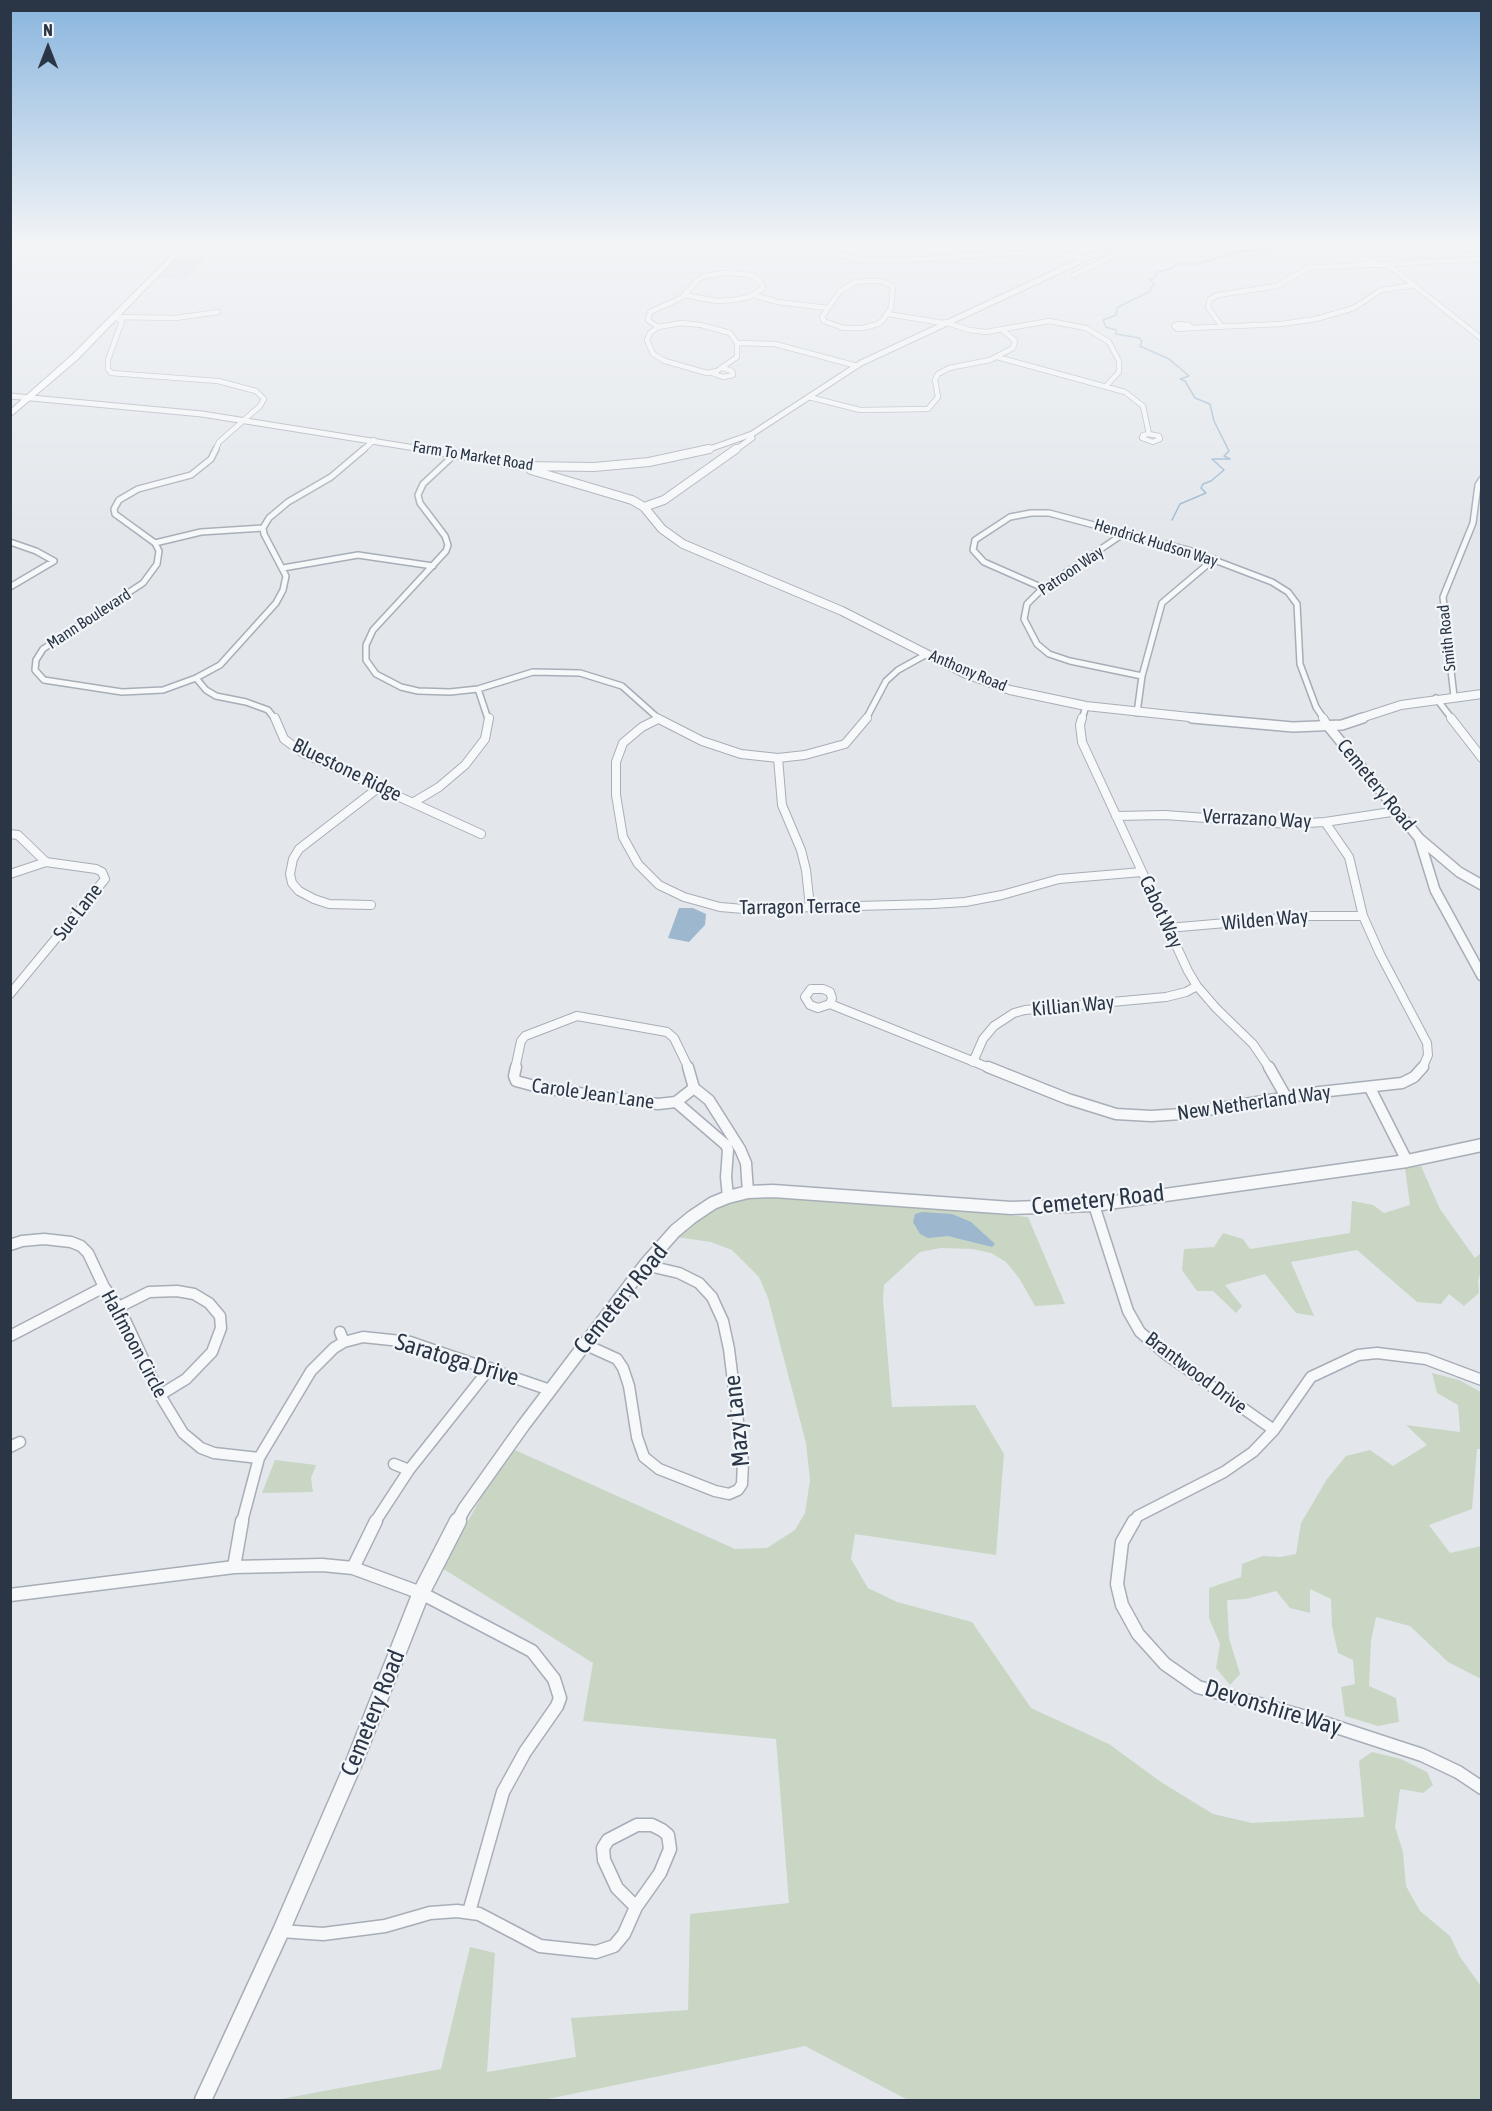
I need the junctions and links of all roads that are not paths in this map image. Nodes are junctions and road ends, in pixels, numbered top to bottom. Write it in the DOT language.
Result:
graph roads {
  1 [pos="89,342"];
  2 [pos="115,342"];
  3 [pos="648,342"];
  4 [pos="907,342"];
  5 [pos="1015,342"];
  6 [pos="1107,342"];
  7 [pos="737,343"];
  8 [pos="998,357"];
  9 [pos="856,367"];
  10 [pos="723,368"];
  11 [pos="712,373"];
  12 [pos="1107,385"];
  13 [pos="10,396"];
  14 [pos="30,398"];
  15 [pos="809,398"];
  16 [pos="10,415"];
  17 [pos="245,420"];
  18 [pos="752,434"];
  19 [pos="1149,434"];
  20 [pos="374,440"];
  21 [pos="454,454"];
  22 [pos="523,466"];
  23 [pos="1482,479"];
  24 [pos="644,507"];
  25 [pos="263,528"];
  26 [pos="1126,532"];
  27 [pos="10,542"];
  28 [pos="155,543"];
  29 [pos="1214,559"];
  30 [pos="433,566"];
  31 [pos="283,568"];
  32 [pos="10,587"];
  33 [pos="1043,588"];
  34 [pos="927,654"];
  35 [pos="1142,676"];
  36 [pos="196,678"];
  37 [pos="478,689"];
  38 [pos="1482,694"];
  39 [pos="1454,697"];
  40 [pos="1436,698"];
  41 [pos="1086,706"];
  42 [pos="1137,713"];
  43 [pos="658,719"];
  44 [pos="1328,726"];
  45 [pos="778,758"];
  46 [pos="1482,758"];
  47 [pos="378,788"];
  48 [pos="414,802"];
  49 [pos="1398,812"];
  50 [pos="1116,816"];
  51 [pos="1325,822"];
  52 [pos="10,834"];
  53 [pos="481,834"];
  54 [pos="1419,838"];
  55 [pos="46,862"];
  56 [pos="11,871"];
  57 [pos="1142,872"];
  58 [pos="1482,885"];
  59 [pos="371,905"];
  60 [pos="810,907"];
  61 [pos="1363,916"];
  62 [pos="1168,928"];
  63 [pos="1482,976"];
  64 [pos="1197,986"];
  65 [pos="10,994"];
  66 [pos="830,1004"];
  67 [pos="973,1062"];
  68 [pos="694,1088"];
  69 [pos="1370,1088"];
  70 [pos="1286,1097"];
  71 [pos="676,1102"];
  72 [pos="1482,1145"];
  73 [pos="1407,1161"];
  74 [pos="748,1192"];
  75 [pos="729,1197"];
  76 [pos="1094,1204"];
  77 [pos="10,1245"];
  78 [pos="645,1265"];
  79 [pos="104,1287"];
  80 [pos="119,1307"];
  81 [pos="10,1336"];
  82 [pos="584,1344"];
  83 [pos="490,1368"];
  84 [pos="1482,1380"];
  85 [pos="550,1390"];
  86 [pos="160,1395"];
  87 [pos="1274,1430"];
  88 [pos="259,1458"];
  89 [pos="394,1464"];
  90 [pos="409,1470"];
  91 [pos="234,1567"];
  92 [pos="353,1568"];
  93 [pos="420,1593"];
  94 [pos="10,1595"];
  95 [pos="1482,1788"];
  96 [pos="636,1907"];
  97 [pos="469,1912"];
  98 [pos="281,1931"];
  99 [pos="203,2100"];
  1 -- 14 [label="main road"];
  2 -- 17 [label="street"];
  3 -- 11 [label="street"];
  4 -- 9 [label="street, Farm To Market Road"];
  5 -- 8 [label="street"];
  6 -- 12 [label="street"];
  7 -- 9 [label="street"];
  7 -- 10 [label="street"];
  8 -- 12 [label="street"];
  8 -- 15 [label="street"];
  9 -- 15 [label="street, Farm To Market Road"];
  10 -- 11 [label="street"];
  10 -- 11 [label="street"];
  12 -- 19 [label="street"];
  13 -- 14 [label="street, Farm To Market Road"];
  14 -- 16 [label="main road"];
  14 -- 17 [label="street, Farm To Market Road"];
  15 -- 18 [label="street, Farm To Market Road"];
  17 -- 20 [label="street, Farm To Market Road"];
  17 -- 28 [label="street"];
  18 -- 22 [label="street, Farm To Market Road"];
  18 -- 24 [label="street"];
  20 -- 21 [label="street, Farm To Market Road"];
  20 -- 25 [label="street"];
  21 -- 22 [label="street, Farm To Market Road"];
  21 -- 30 [label="street"];
  22 -- 24 [label="street, Anthony Road"];
  23 -- 39 [label="street, Smith Road"];
  24 -- 34 [label="street, Anthony Road"];
  25 -- 28 [label="street"];
  25 -- 31 [label="street"];
  26 -- 29 [label="street, Hendrick Hudson Way"];
  26 -- 33 [label="street, Patroon Way"];
  26 -- 33 [label="street, Hendrick Hudson Way"];
  27 -- 32 [label="street"];
  28 -- 36 [label="street, Mann Boulevard"];
  29 -- 35 [label="street"];
  29 -- 44 [label="street, Hendrick Hudson Way"];
  30 -- 31 [label="street"];
  30 -- 37 [label="street"];
  31 -- 36 [label="street, Mann Boulevard"];
  33 -- 35 [label="street, Patroon Way"];
  34 -- 41 [label="street, Anthony Road"];
  34 -- 45 [label="street"];
  35 -- 42 [label="street"];
  36 -- 47 [label="street, Bluestone Ridge"];
  37 -- 43 [label="street"];
  37 -- 48 [label="street"];
  38 -- 39 [label="street, Anthony Road"];
  39 -- 40 [label="street, Anthony Road"];
  40 -- 44 [label="street, Anthony Road"];
  40 -- 46 [label="street"];
  41 -- 42 [label="street, Anthony Road"];
  41 -- 50 [label="street, Cabot Way"];
  42 -- 44 [label="street, Anthony Road"];
  43 -- 45 [label="street"];
  43 -- 60 [label="street, Tarragon Terrace"];
  44 -- 49 [label="street, Cemetery Road"];
  45 -- 60 [label="street"];
  47 -- 48 [label="street, Bluestone Ridge"];
  47 -- 59 [label="street"];
  48 -- 53 [label="street, Bluestone Ridge"];
  49 -- 51 [label="street, Verrazano Way"];
  49 -- 54 [label="street, Cemetery Road"];
  50 -- 51 [label="street, Verrazano Way"];
  50 -- 57 [label="street, Cabot Way"];
  51 -- 61 [label="street, New Netherland Way"];
  52 -- 55 [label="street"];
  54 -- 58 [label="street"];
  54 -- 63 [label="street, Cemetery Road"];
  55 -- 56 [label="street"];
  55 -- 65 [label="street, Sue Lane"];
  57 -- 60 [label="street, Tarragon Terrace"];
  57 -- 62 [label="street, Cabot Way"];
  61 -- 62 [label="street, Wilden Way"];
  61 -- 69 [label="street, New Netherland Way"];
  62 -- 64 [label="street, Cabot Way"];
  64 -- 67 [label="street, Killian Way"];
  64 -- 70 [label="street, Cabot Way"];
  66 -- 67 [label="street, New Netherland Way"];
  67 -- 70 [label="street, New Netherland Way"];
  68 -- 71 [label="street, Carole Jean Lane"];
  68 -- 71 [label="street, Carole Jean Lane"];
  68 -- 74 [label="street, Carole Jean Lane"];
  69 -- 70 [label="street, New Netherland Way"];
  69 -- 73 [label="street"];
  71 -- 75 [label="street, Carole Jean Lane"];
  72 -- 73 [label="street, Cemetery Road"];
  73 -- 76 [label="street, Cemetery Road"];
  74 -- 75 [label="street, Cemetery Road"];
  74 -- 76 [label="street, Cemetery Road"];
  75 -- 78 [label="street, Cemetery Road"];
  76 -- 87 [label="street, Brantwood Drive"];
  77 -- 79 [label="street, Halfmoon Circle"];
  78 -- 82 [label="street, Cemetery Road"];
  78 -- 82 [label="street, Mazy Lane"];
  79 -- 80 [label="street, Halfmoon Circle"];
  79 -- 81 [label="street"];
  80 -- 86 [label="street, Halfmoon Circle"];
  80 -- 86 [label="street"];
  82 -- 85 [label="street, Cemetery Road"];
  83 -- 85 [label="street, Saratoga Drive"];
  83 -- 88 [label="street, Saratoga Drive"];
  83 -- 90 [label="street"];
  84 -- 87 [label="street, Devonshire Way"];
  85 -- 93 [label="street, Cemetery Road"];
  86 -- 88 [label="street, Halfmoon Circle"];
  87 -- 95 [label="street, Devonshire Way"];
  88 -- 91 [label="street, Saratoga Drive"];
  89 -- 90 [label="street"];
  90 -- 92 [label="street"];
  91 -- 92 [label="street"];
  91 -- 94 [label="street"];
  92 -- 93 [label="street"];
  93 -- 97 [label="street"];
  93 -- 98 [label="street, Cemetery Road"];
  96 -- 96 [label="street"];
  96 -- 97 [label="street"];
  97 -- 98 [label="street"];
  98 -- 99 [label="street, Cemetery Road"];
}
